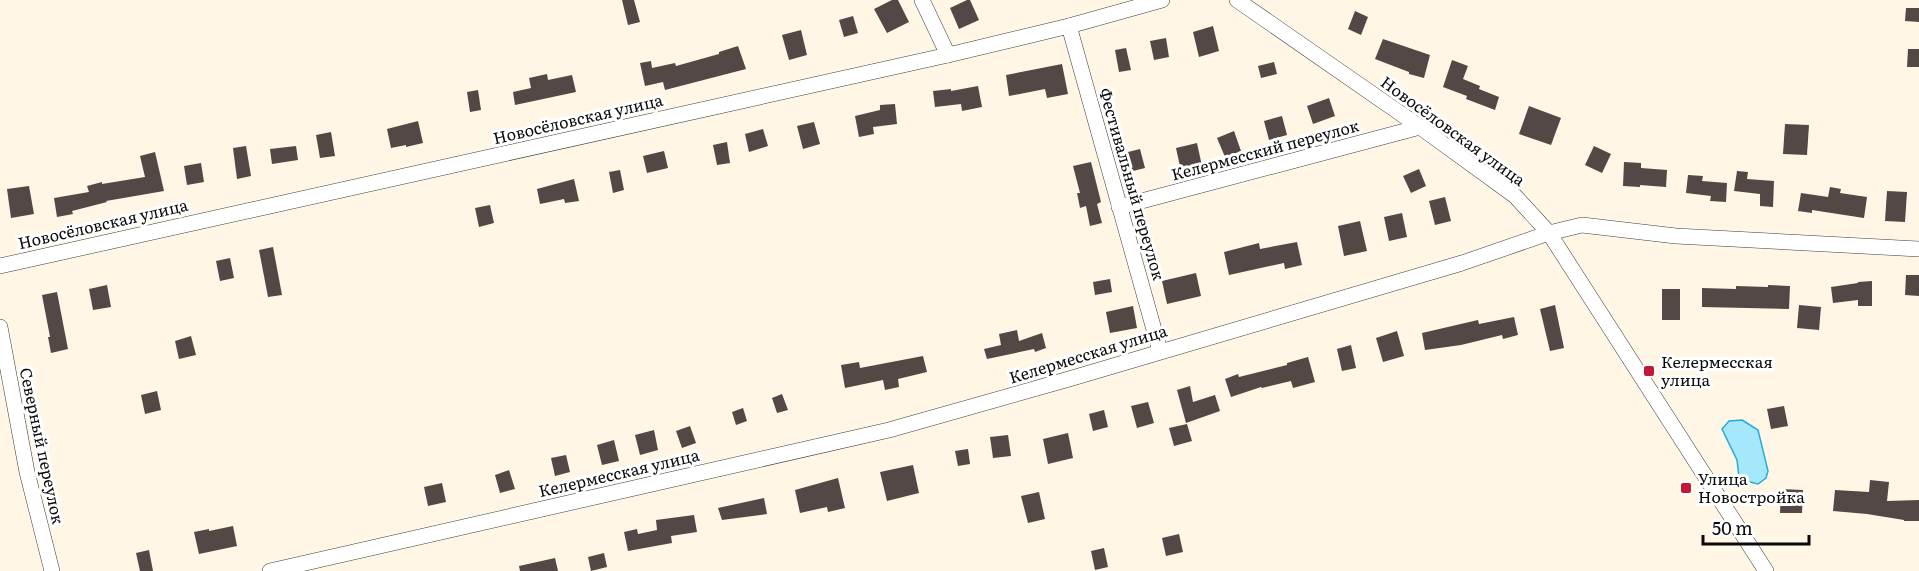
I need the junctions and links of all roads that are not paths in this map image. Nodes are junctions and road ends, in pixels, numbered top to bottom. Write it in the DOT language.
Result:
graph roads {
  1 [pos="922,0"];
  2 [pos="1162,0"];
  3 [pos="1237,0"];
  4 [pos="1070,26"];
  5 [pos="948,55"];
  6 [pos="1420,127"];
  7 [pos="1119,207"];
  8 [pos="1549,232"];
  9 [pos="1919,249"];
  10 [pos="0,266"];
  11 [pos="0,327"];
  12 [pos="1160,351"];
  13 [pos="52,571"];
  14 [pos="270,571"];
  15 [pos="1766,571"];
  1 -- 5 [label="street"];
  2 -- 4 [label="street, Новосёловская улица"];
  3 -- 6 [label="street, Новосёловская улица"];
  4 -- 5 [label="street, Новосёловская улица"];
  4 -- 7 [label="street, Фестивальный переулок"];
  5 -- 10 [label="street, Новосёловская улица"];
  6 -- 7 [label="street, Келермесский переулок"];
  6 -- 8 [label="street, Новосёловская улица"];
  7 -- 12 [label="street, Фестивальный переулок"];
  8 -- 9 [label="street, Келермесская улица"];
  8 -- 12 [label="street, Келермесская улица"];
  8 -- 15 [label="street, Новосёловская улица"];
  11 -- 13 [label="street, Северный переулок"];
  12 -- 14 [label="street, Келермесская улица"];
}
